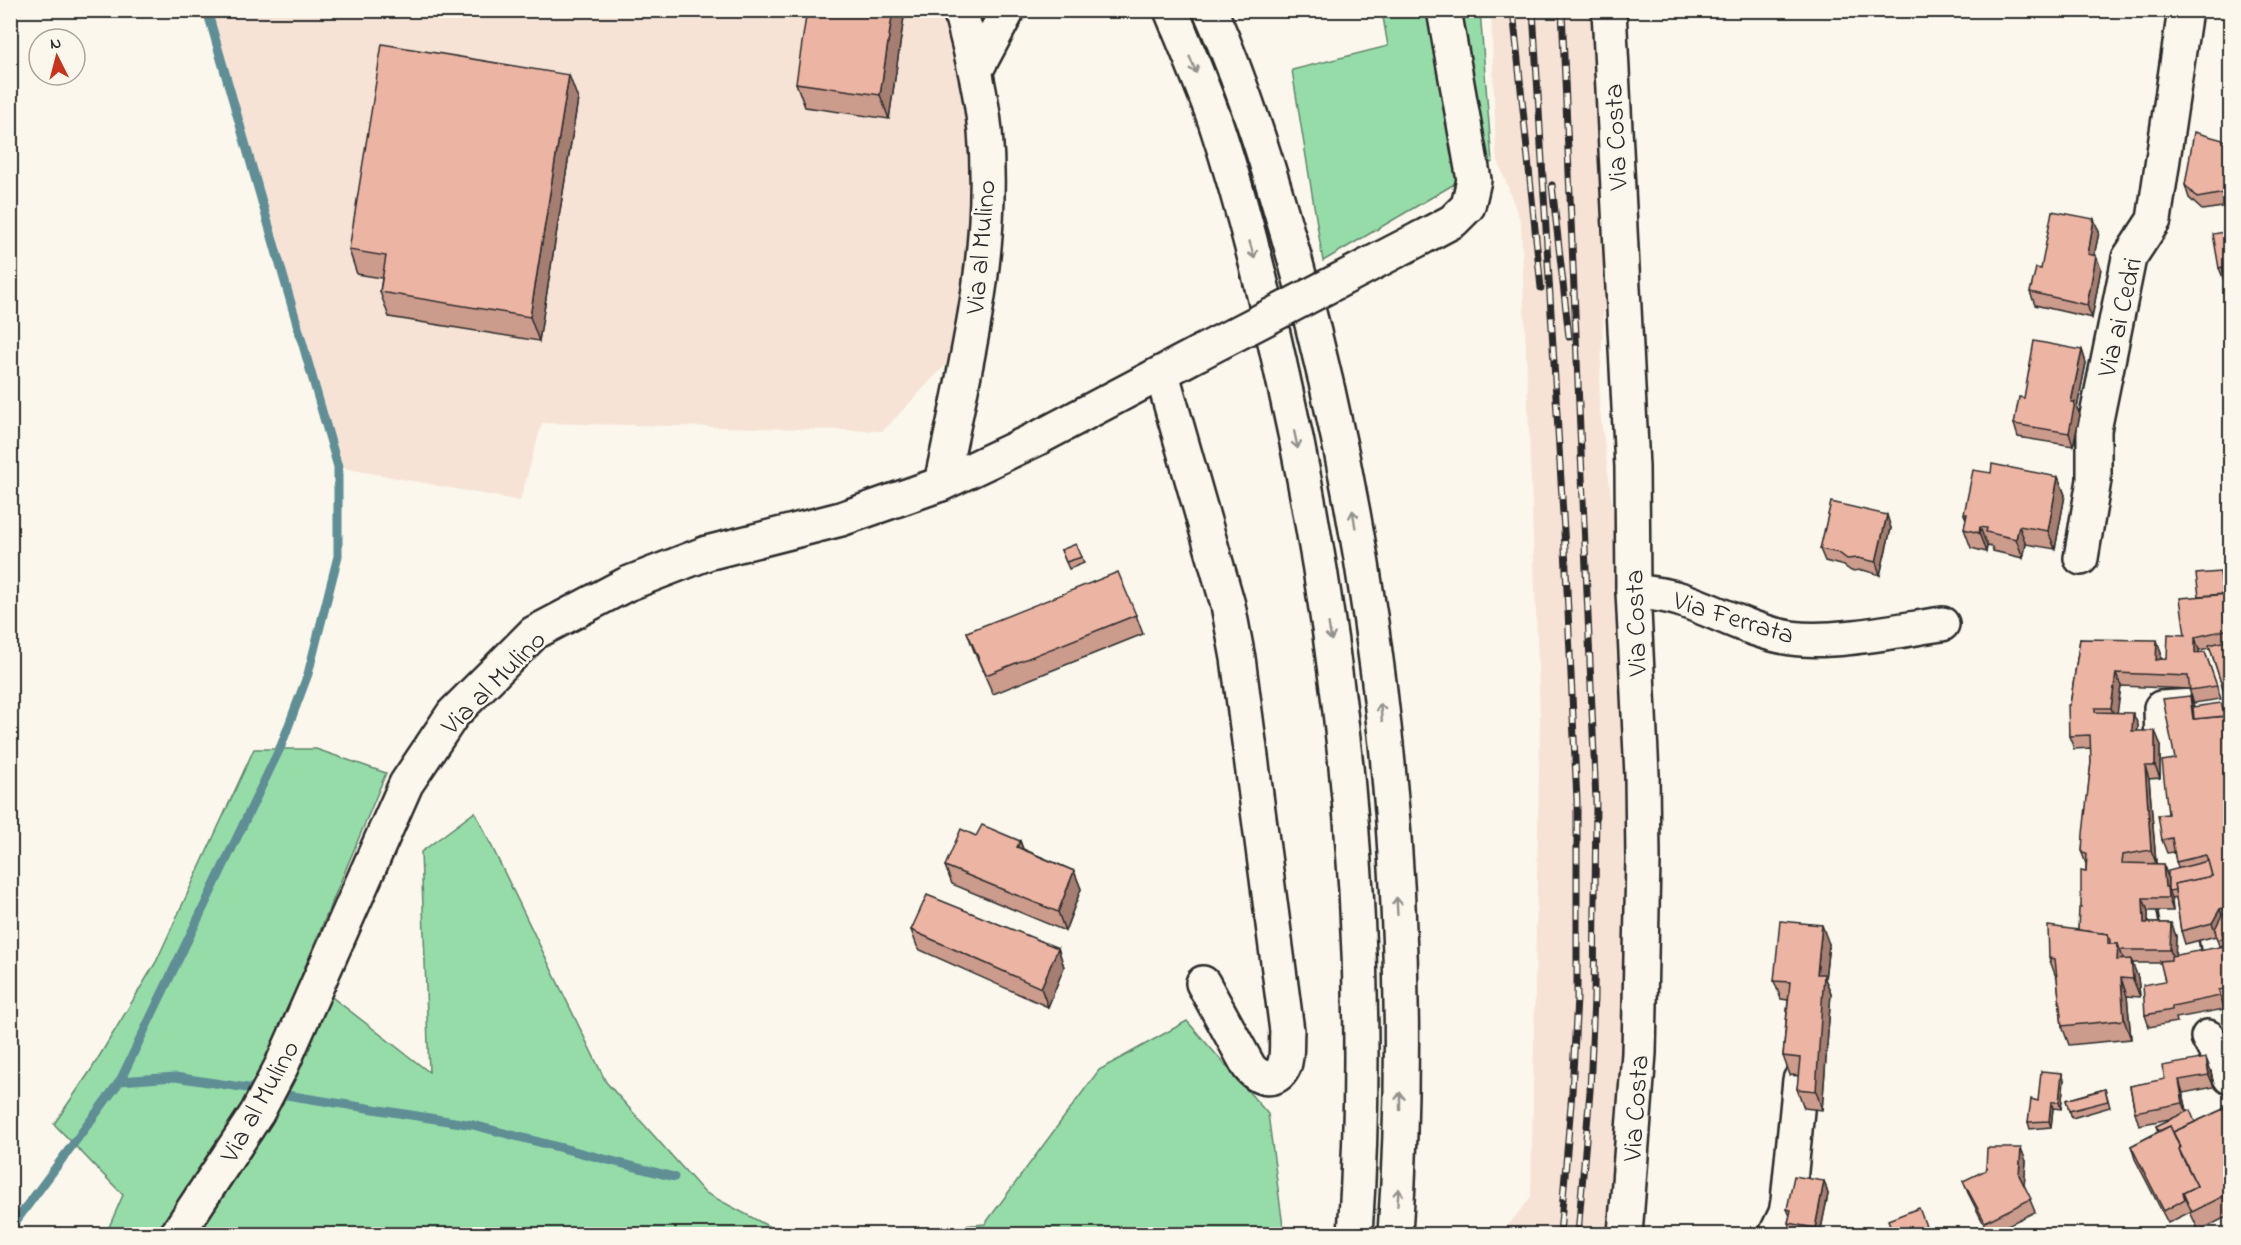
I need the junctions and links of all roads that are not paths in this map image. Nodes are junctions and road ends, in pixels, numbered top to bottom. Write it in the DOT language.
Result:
graph roads {
  1 [pos="960,10"];
  2 [pos="1008,10"];
  3 [pos="1171,10"];
  4 [pos="1210,10"];
  5 [pos="1444,10"];
  6 [pos="1609,10"];
  7 [pos="2185,10"];
  8 [pos="976,70"];
  9 [pos="1162,374"];
  10 [pos="941,483"];
  11 [pos="2081,558"];
  12 [pos="1633,591"];
  13 [pos="1942,624"];
  14 [pos="2209,653"];
  15 [pos="2228,711"];
  16 [pos="2183,953"];
  17 [pos="1203,983"];
  18 [pos="2208,1037"];
  19 [pos="2230,1077"];
  20 [pos="1800,1080"];
  21 [pos="177,1234"];
  22 [pos="1355,1234"];
  23 [pos="1395,1234"];
  24 [pos="1625,1234"];
  25 [pos="1776,1234"];
  1 -- 8 [label="main road, Via al Mulino"];
  2 -- 8 [label="main road"];
  3 -- 22 [label="main road, one-way"];
  23 -- 4 [label="main road, one-way"];
  5 -- 9 [label="main road, Via al Mulino, bridge"];
  6 -- 12 [label="main road, Via Costa"];
  7 -- 11 [label="main road, Via ai Cedri"];
  8 -- 10 [label="main road, Via al Mulino"];
  9 -- 10 [label="main road, Via al Mulino"];
  9 -- 17 [label="main road"];
  10 -- 21 [label="main road, Via al Mulino"];
  12 -- 13 [label="main road, Via Ferrata"];
  12 -- 24 [label="main road, Via Costa"];
  14 -- 15 [label="main road"];
  15 -- 16 [label="main road"];
  18 -- 19 [label="main road"];
  20 -- 25 [label="main road"];
}
